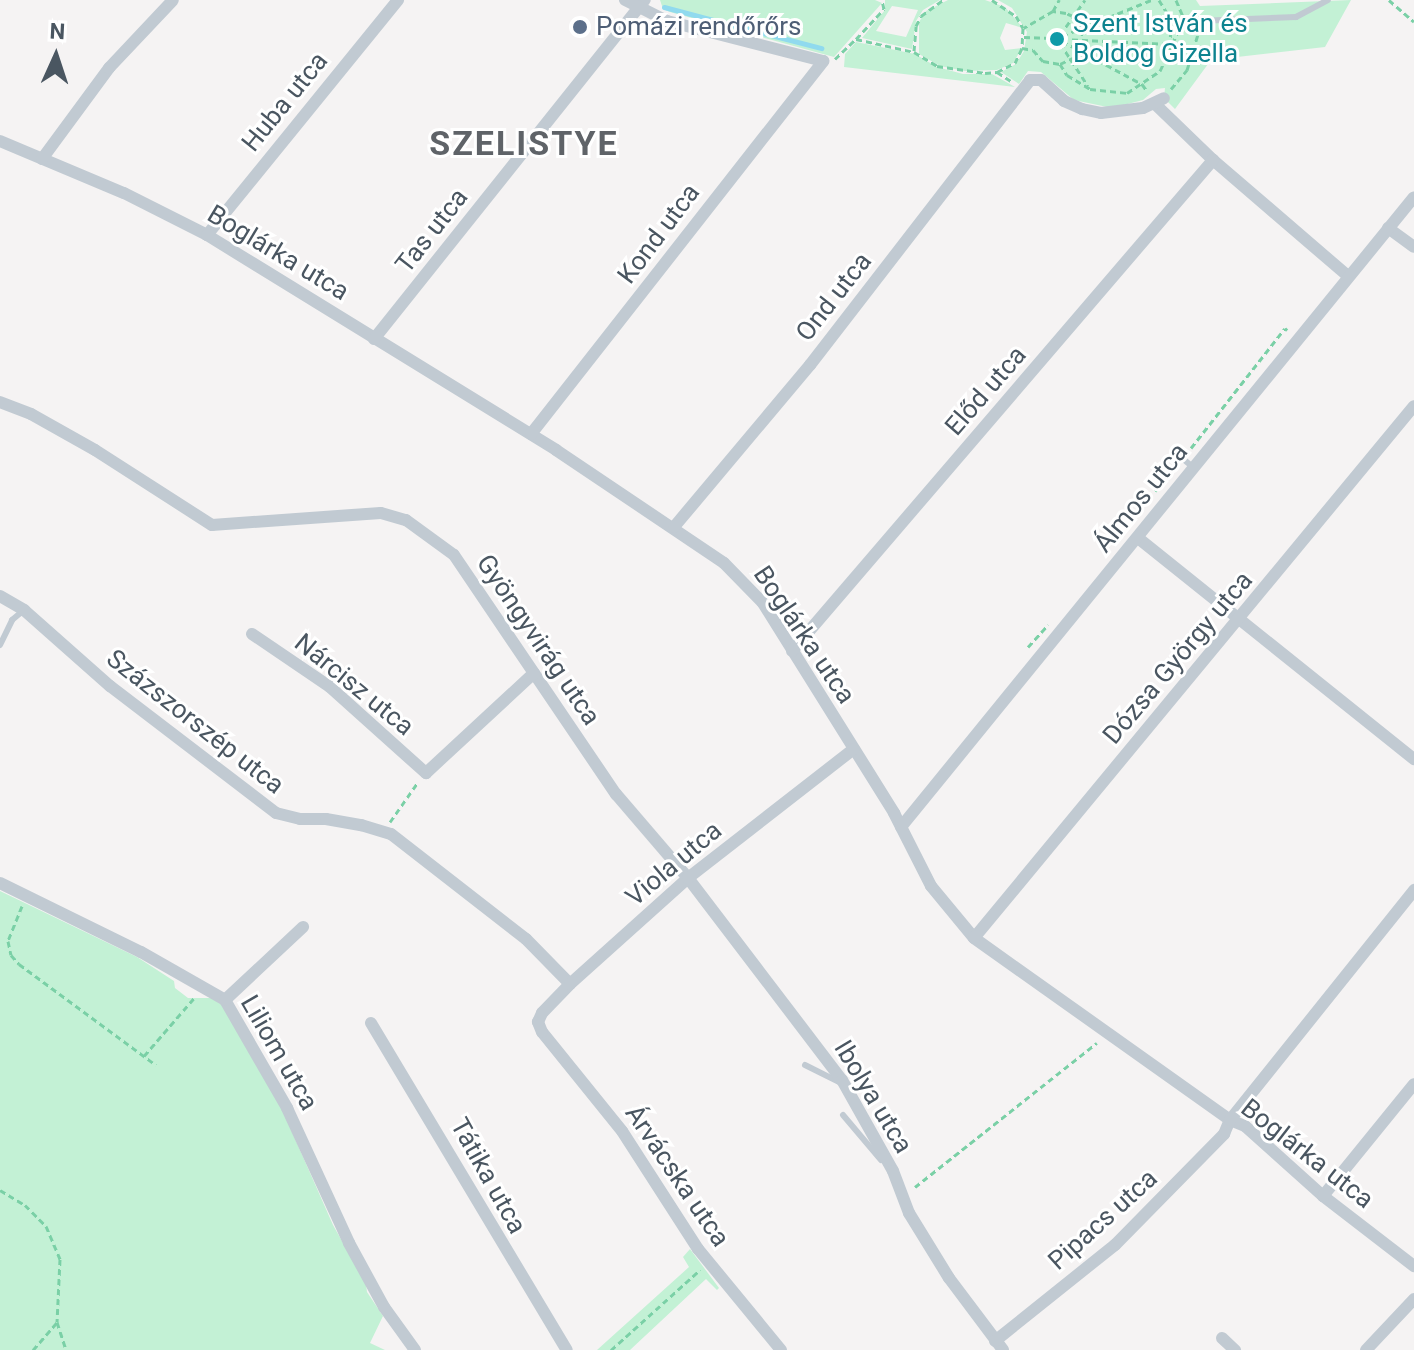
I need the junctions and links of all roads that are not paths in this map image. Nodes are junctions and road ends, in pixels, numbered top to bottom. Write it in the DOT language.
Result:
graph roads {
  1 [pos="173,0"];
  2 [pos="398,0"];
  3 [pos="625,0"];
  4 [pos="1328,0"];
  5 [pos="642,4"];
  6 [pos="1198,24"];
  7 [pos="0,141"];
  8 [pos="42,159"];
  9 [pos="1213,160"];
  10 [pos="1414,197"];
  11 [pos="1388,228"];
  12 [pos="207,235"];
  13 [pos="1414,247"];
  14 [pos="1348,276"];
  15 [pos="374,339"];
  16 [pos="0,402"];
  17 [pos="1414,406"];
  18 [pos="531,434"];
  19 [pos="1182,458"];
  20 [pos="1194,468"];
  21 [pos="674,527"];
  22 [pos="1138,538"];
  23 [pos="0,596"];
  24 [pos="24,610"];
  25 [pos="1241,617"];
  26 [pos="252,634"];
  27 [pos="0,645"];
  28 [pos="792,651"];
  29 [pos="534,673"];
  30 [pos="854,749"];
  31 [pos="1414,759"];
  32 [pos="901,827"];
  33 [pos="688,878"];
  34 [pos="0,883"];
  35 [pos="1414,890"];
  36 [pos="303,927"];
  37 [pos="974,938"];
  38 [pos="570,984"];
  39 [pos="225,1000"];
  40 [pos="371,1023"];
  41 [pos="538,1026"];
  42 [pos="805,1065"];
  43 [pos="1414,1084"];
  44 [pos="845,1085"];
  45 [pos="843,1115"];
  46 [pos="1230,1120"];
  47 [pos="893,1171"];
  48 [pos="1323,1196"];
  49 [pos="1414,1266"];
  50 [pos="1414,1299"];
  51 [pos="1222,1338"];
  52 [pos="999,1346"];
  53 [pos="415,1350"];
  54 [pos="567,1350"];
  55 [pos="781,1350"];
  56 [pos="1235,1350"];
  57 [pos="1366,1350"];
  1 -- 8 [label="street"];
  2 -- 12 [label="street, Huba utca"];
  3 -- 5 [label="street"];
  4 -- 6 [label="lane"];
  5 -- 15 [label="street, Tas utca"];
  5 -- 18 [label="street, Kond utca"];
  7 -- 8 [label="street, Boglárka utca"];
  8 -- 12 [label="street, Boglárka utca"];
  9 -- 14 [label="street"];
  9 -- 21 [label="street, Ond utca"];
  9 -- 28 [label="street, Előd utca"];
  10 -- 11 [label="street, Álmos utca"];
  11 -- 13 [label="street"];
  11 -- 14 [label="street, Álmos utca"];
  12 -- 15 [label="street, Boglárka utca"];
  14 -- 20 [label="street, Álmos utca"];
  15 -- 18 [label="street, Boglárka utca"];
  16 -- 29 [label="street, Gyöngyvirág utca"];
  17 -- 25 [label="street, Dózsa György utca"];
  18 -- 21 [label="street, Boglárka utca"];
  19 -- 20 [label="lane"];
  20 -- 22 [label="street, Álmos utca"];
  21 -- 28 [label="street, Boglárka utca"];
  22 -- 25 [label="street"];
  22 -- 32 [label="street, Álmos utca"];
  23 -- 24 [label="street, Százszorszép utca"];
  24 -- 27 [label="lane"];
  24 -- 38 [label="street, Százszorszép utca"];
  25 -- 31 [label="street"];
  25 -- 37 [label="street, Dózsa György utca"];
  26 -- 29 [label="street, Nárcisz utca"];
  28 -- 30 [label="street, Boglárka utca"];
  29 -- 33 [label="street, Gyöngyvirág utca"];
  30 -- 32 [label="street, Boglárka utca"];
  30 -- 33 [label="street, Viola utca"];
  32 -- 37 [label="street, Boglárka utca"];
  33 -- 38 [label="street, Viola utca"];
  33 -- 44 [label="street, Ibolya utca"];
  34 -- 39 [label="street, Liliom utca"];
  35 -- 46 [label="street, Pipacs utca"];
  36 -- 39 [label="street"];
  37 -- 46 [label="street, Boglárka utca"];
  38 -- 41 [label="street, Viola utca"];
  39 -- 53 [label="street, Liliom utca"];
  40 -- 54 [label="street, Tátika utca"];
  41 -- 55 [label="street, Árvácska utca"];
  42 -- 44 [label="lane"];
  43 -- 48 [label="street"];
  44 -- 47 [label="street, Ibolya utca"];
  45 -- 47 [label="lane"];
  46 -- 48 [label="street, Boglárka utca"];
  46 -- 52 [label="street, Pipacs utca"];
  47 -- 52 [label="street, Ibolya utca"];
  48 -- 49 [label="street, Boglárka utca"];
  50 -- 57 [label="street"];
  51 -- 56 [label="street"];
}
